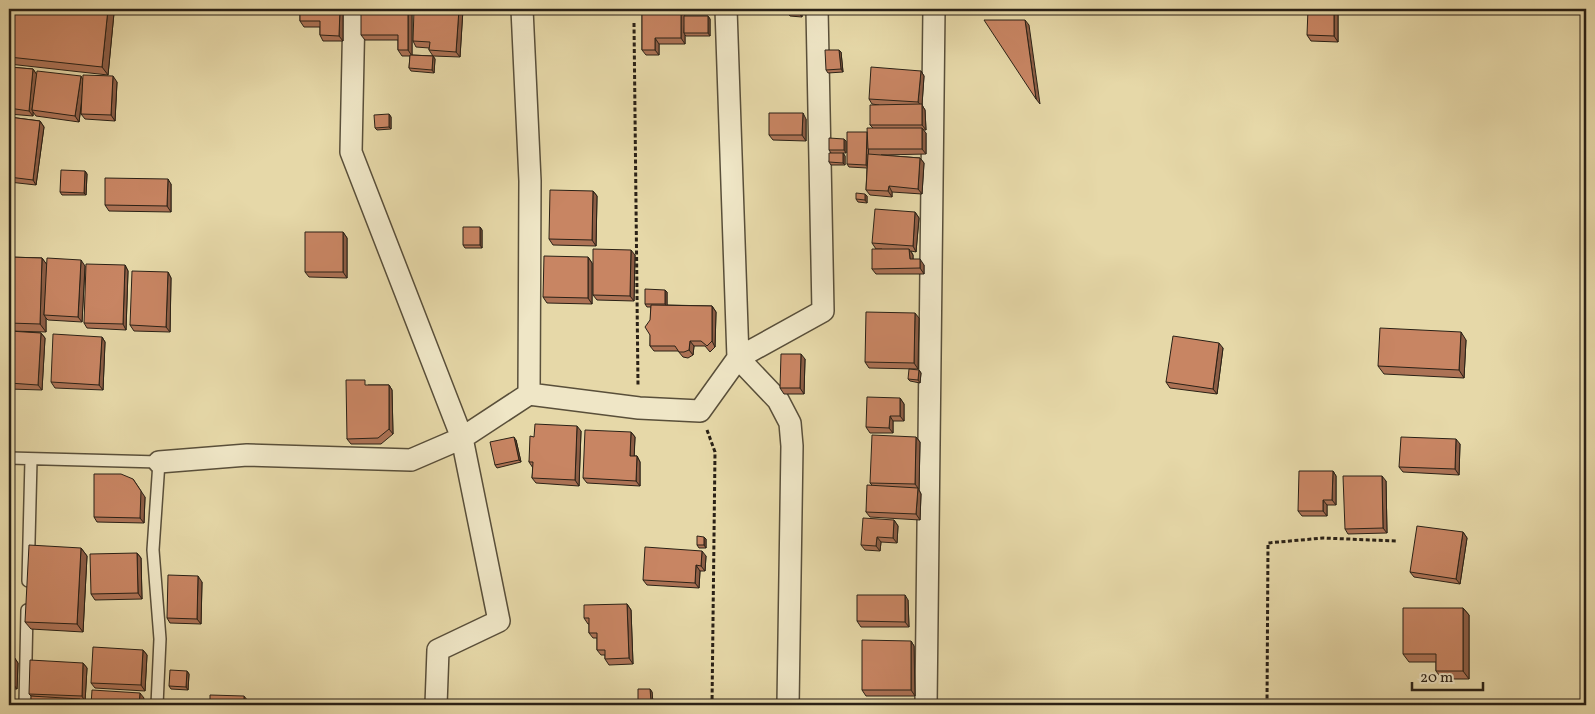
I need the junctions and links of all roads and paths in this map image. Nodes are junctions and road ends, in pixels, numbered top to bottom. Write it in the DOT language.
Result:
graph roads {
  1 [pos="354,9"];
  2 [pos="522,9"];
  3 [pos="726,9"];
  4 [pos="817,9"];
  5 [pos="934,9"];
  6 [pos="634,23"];
  7 [pos="738,358"];
  8 [pos="529,394"];
  9 [pos="639,408"];
  10 [pos="700,411"];
  11 [pos="462,438"];
  12 [pos="9,458"];
  13 [pos="30,460"];
  14 [pos="159,462"];
  15 [pos="1396,541"];
  16 [pos="25,705"];
  17 [pos="157,705"];
  18 [pos="436,705"];
  19 [pos="712,705"];
  20 [pos="788,705"];
  21 [pos="926,705"];
  22 [pos="1267,705"];
  1 -- 11 [label="street"];
  2 -- 8 [label="street"];
  3 -- 7 [label="street"];
  4 -- 7 [label="street"];
  5 -- 21 [label="street"];
  6 -- 9 [label="path"];
  7 -- 10 [label="street"];
  7 -- 20 [label="street"];
  8 -- 9 [label="street"];
  8 -- 11 [label="street"];
  9 -- 10 [label="street"];
  10 -- 19 [label="path"];
  11 -- 14 [label="street"];
  11 -- 18 [label="street"];
  12 -- 13 [label="lane"];
  13 -- 14 [label="lane"];
  13 -- 16 [label="lane"];
  14 -- 17 [label="lane"];
  15 -- 22 [label="path"];
}
